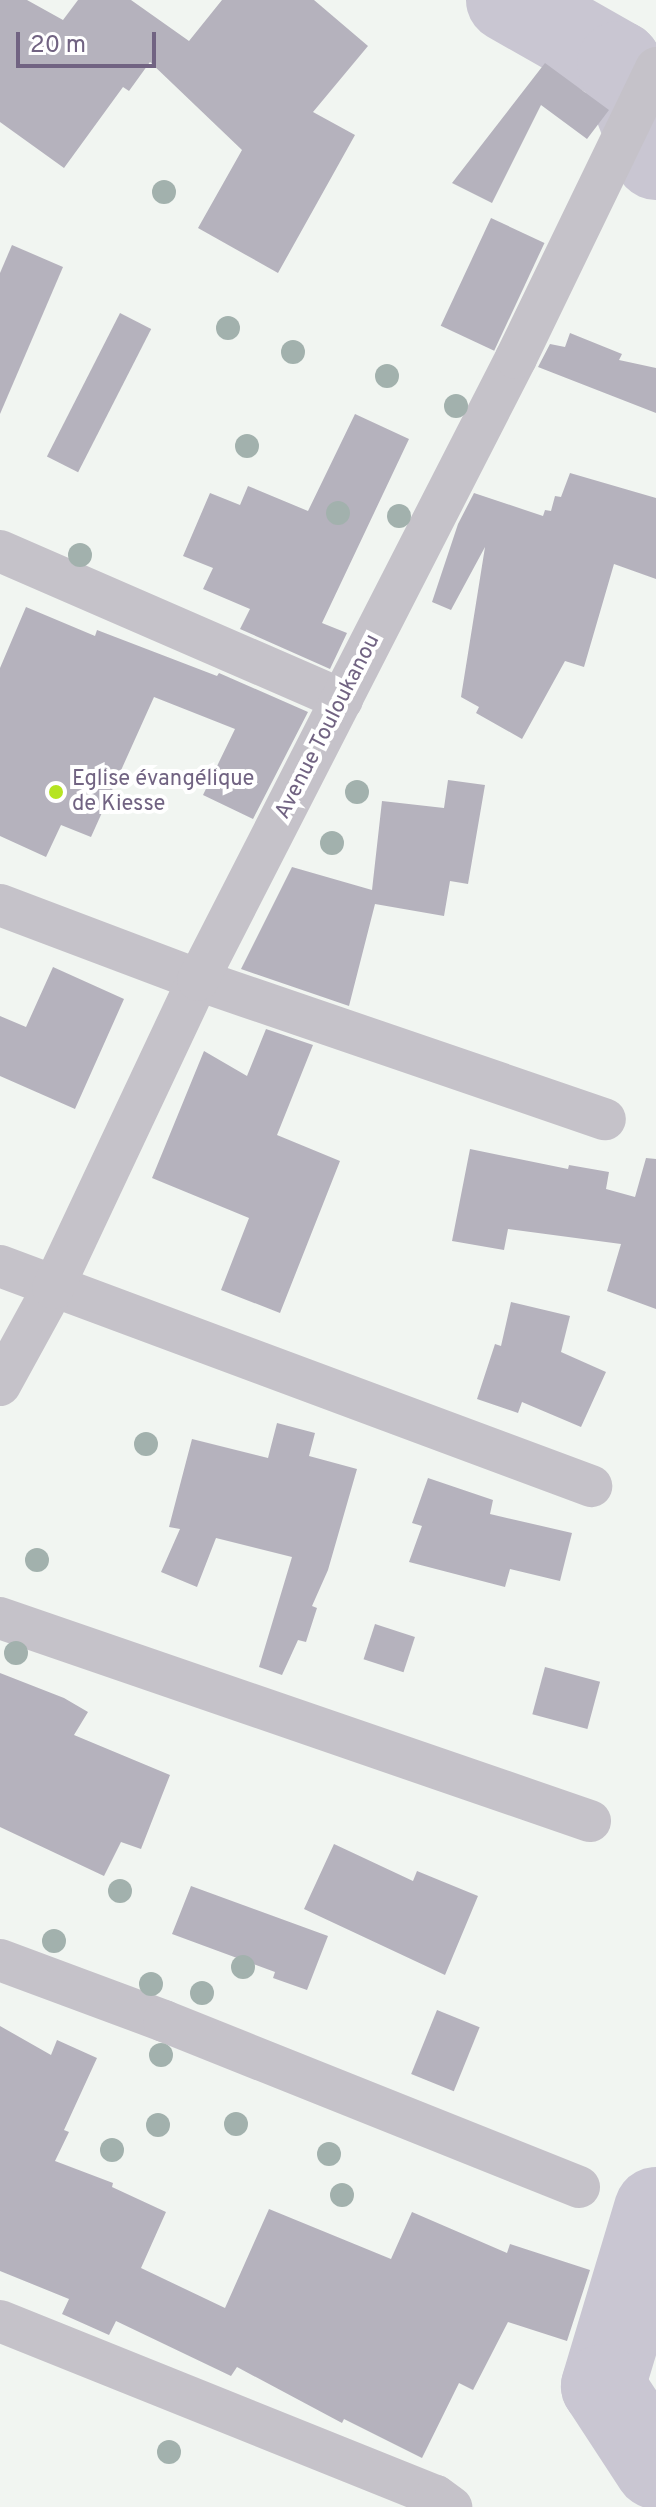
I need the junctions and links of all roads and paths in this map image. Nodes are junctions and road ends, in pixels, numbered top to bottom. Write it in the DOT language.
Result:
graph roads {
  1 [pos="656,68"];
  2 [pos="0,551"];
  3 [pos="342,700"];
  4 [pos="0,905"];
  5 [pos="198,980"];
  6 [pos="605,1119"];
  7 [pos="0,1266"];
  8 [pos="53,1288"];
  9 [pos="0,1385"];
  10 [pos="591,1486"];
  11 [pos="0,1618"];
  12 [pos="590,1821"];
  13 [pos="0,1960"];
  14 [pos="579,2187"];
  15 [pos="0,2321"];
  16 [pos="451,2507"];
  1 -- 3 [label="street, Avenue Touloukanou"];
  2 -- 3 [label="street"];
  3 -- 5 [label="street, Avenue Touloukanou"];
  4 -- 5 [label="street"];
  5 -- 6 [label="street"];
  5 -- 8 [label="street, Avenue Touloukanou"];
  7 -- 8 [label="street"];
  8 -- 9 [label="street, Avenue Touloukanou"];
  8 -- 10 [label="street"];
  11 -- 12 [label="street"];
  13 -- 14 [label="street"];
  15 -- 16 [label="street"];
}
